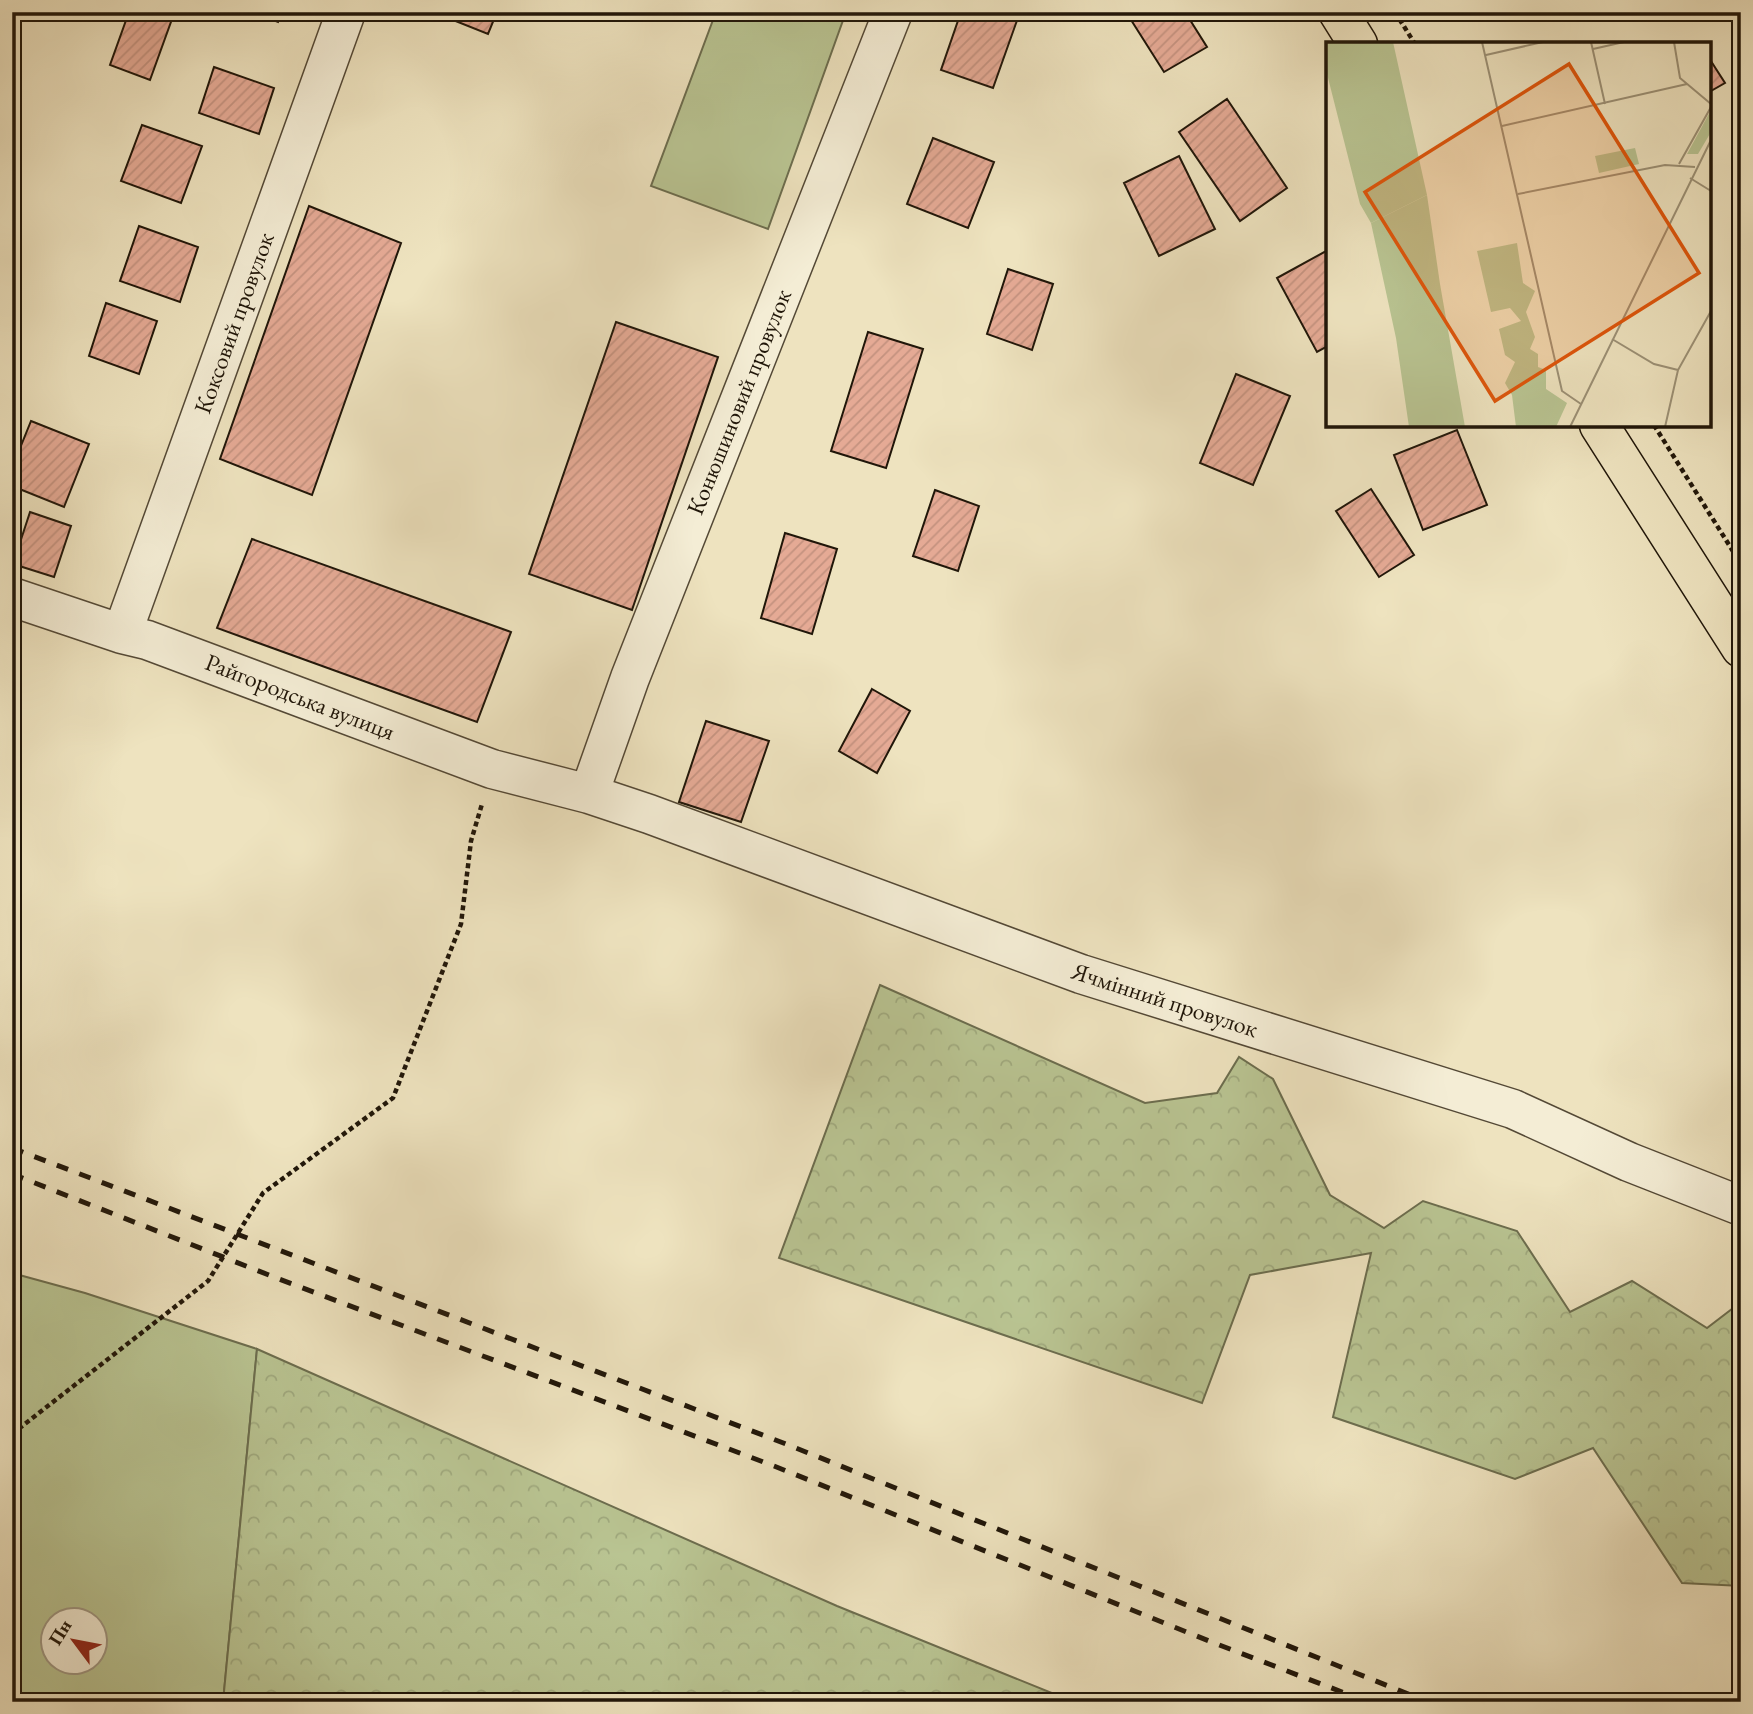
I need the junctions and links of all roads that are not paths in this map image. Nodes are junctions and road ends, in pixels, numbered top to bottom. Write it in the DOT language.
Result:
graph roads {
  1 [pos="346,12"];
  2 [pos="893,12"];
  3 [pos="1338,12"];
  4 [pos="1357,42"];
  5 [pos="1600,427"];
  6 [pos="12,597"];
  7 [pos="121,634"];
  8 [pos="1741,649"];
  9 [pos="589,794"];
  10 [pos="1741,1206"];
  1 -- 7 [label="street, Коксовий провулок"];
  2 -- 9 [label="street, Конюшиновий провулок"];
  3 -- 4 [label="main road"];
  5 -- 8 [label="main road"];
  6 -- 7 [label="street, Райгородська вулиця"];
  7 -- 9 [label="street, Райгородська вулиця"];
  9 -- 10 [label="street, Ячмінний провулок"];
}
